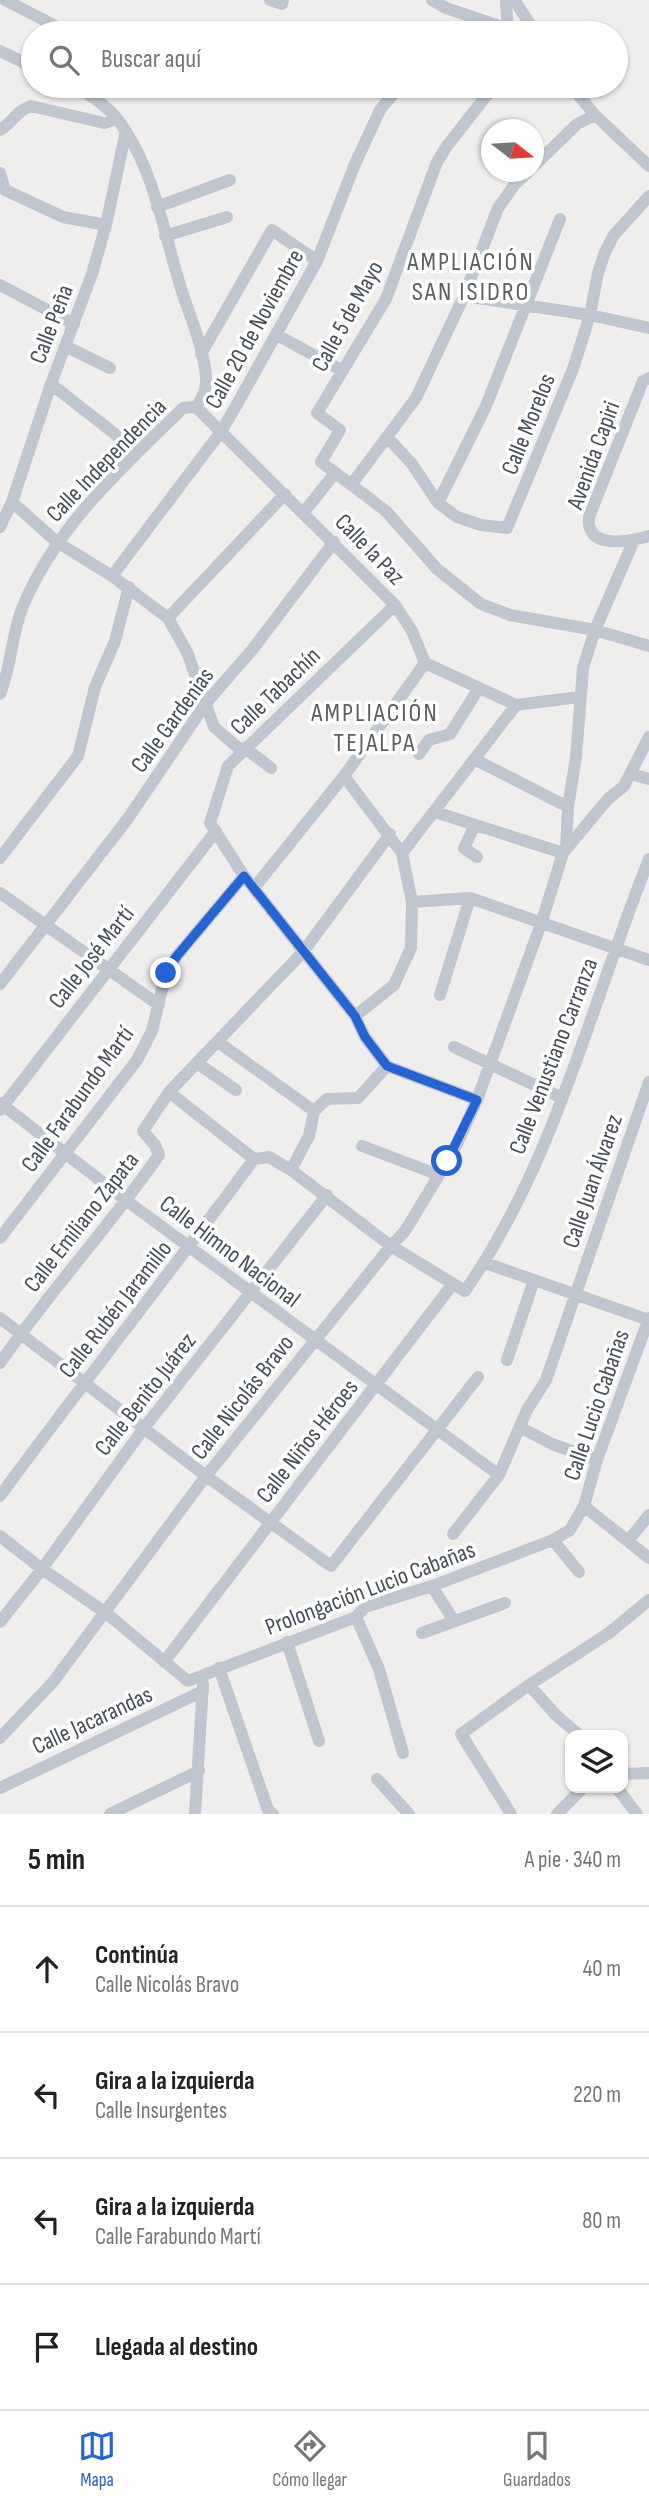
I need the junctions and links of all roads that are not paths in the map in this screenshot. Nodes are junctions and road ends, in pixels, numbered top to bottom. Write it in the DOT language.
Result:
graph roads {
  1 [pos="5,0"];
  2 [pos="270,0"];
  3 [pos="283,0"];
  4 [pos="432,0"];
  5 [pos="506,0"];
  6 [pos="514,0"];
  7 [pos="46,21"];
  8 [pos="481,21"];
  9 [pos="507,21"];
  10 [pos="528,21"];
  11 [pos="0,51"];
  12 [pos="21,61"];
  13 [pos="92,98"];
  14 [pos="390,98"];
  15 [pos="485,98"];
  16 [pos="581,98"];
  17 [pos="594,115"];
  18 [pos="117,118"];
  19 [pos="0,131"];
  20 [pos="126,131"];
  21 [pos="544,156"];
  22 [pos="649,166"];
  23 [pos="0,173"];
  24 [pos="230,180"];
  25 [pos="517,182"];
  26 [pos="649,196"];
  27 [pos="157,207"];
  28 [pos="227,217"];
  29 [pos="560,219"];
  30 [pos="106,225"];
  31 [pos="165,236"];
  32 [pos="317,261"];
  33 [pos="0,285"];
  34 [pos="464,296"];
  35 [pos="527,305"];
  36 [pos="590,315"];
  37 [pos="74,324"];
  38 [pos="649,328"];
  39 [pos="277,335"];
  40 [pos="65,346"];
  41 [pos="201,354"];
  42 [pos="110,368"];
  43 [pos="341,370"];
  44 [pos="649,378"];
  45 [pos="51,384"];
  46 [pos="196,407"];
  47 [pos="220,433"];
  48 [pos="388,438"];
  49 [pos="138,452"];
  50 [pos="335,473"];
  51 [pos="351,485"];
  52 [pos="285,495"];
  53 [pos="12,502"];
  54 [pos="438,503"];
  55 [pos="304,512"];
  56 [pos="0,527"];
  57 [pos="649,536"];
  58 [pos="634,540"];
  59 [pos="57,541"];
  60 [pos="334,542"];
  61 [pos="112,576"];
  62 [pos="129,587"];
  63 [pos="395,605"];
  64 [pos="168,618"];
  65 [pos="595,630"];
  66 [pos="649,646"];
  67 [pos="425,663"];
  68 [pos="479,688"];
  69 [pos="0,694"];
  70 [pos="579,697"];
  71 [pos="206,703"];
  72 [pos="516,705"];
  73 [pos="649,737"];
  74 [pos="243,750"];
  75 [pos="419,754"];
  76 [pos="476,760"];
  77 [pos="271,768"];
  78 [pos="631,774"];
  79 [pos="344,776"];
  80 [pos="649,779"];
  81 [pos="568,807"];
  82 [pos="435,812"];
  83 [pos="475,825"];
  84 [pos="213,827"];
  85 [pos="390,834"];
  86 [pos="565,852"];
  87 [pos="402,853"];
  88 [pos="477,857"];
  89 [pos="0,858"];
  90 [pos="649,859"];
  91 [pos="244,876"];
  92 [pos="254,888"];
  93 [pos="0,893"];
  94 [pos="470,898"];
  95 [pos="412,902"];
  96 [pos="542,922"];
  97 [pos="47,924"];
  98 [pos="616,950"];
  99 [pos="303,952"];
  100 [pos="649,960"];
  101 [pos="107,970"];
  102 [pos="0,984"];
  103 [pos="440,995"];
  104 [pos="159,1004"];
  105 [pos="355,1016"];
  106 [pos="218,1042"];
  107 [pos="454,1046"];
  108 [pos="197,1063"];
  109 [pos="491,1065"];
  110 [pos="387,1066"];
  111 [pos="648,1086"];
  112 [pos="236,1090"];
  113 [pos="169,1091"];
  114 [pos="562,1098"];
  115 [pos="477,1100"];
  116 [pos="1,1106"];
  117 [pos="314,1111"];
  118 [pos="362,1146"];
  119 [pos="66,1154"];
  120 [pos="254,1159"];
  121 [pos="292,1170"];
  122 [pos="439,1175"];
  123 [pos="327,1195"];
  124 [pos="127,1201"];
  125 [pos="0,1238"];
  126 [pos="391,1245"];
  127 [pos="189,1247"];
  128 [pos="485,1263"];
  129 [pos="534,1280"];
  130 [pos="452,1285"];
  131 [pos="251,1292"];
  132 [pos="576,1294"];
  133 [pos="0,1318"];
  134 [pos="649,1319"];
  135 [pos="20,1334"];
  136 [pos="314,1339"];
  137 [pos="507,1360"];
  138 [pos="0,1363"];
  139 [pos="478,1377"];
  140 [pos="83,1382"];
  141 [pos="376,1385"];
  142 [pos="520,1427"];
  143 [pos="144,1429"];
  144 [pos="437,1430"];
  145 [pos="597,1460"];
  146 [pos="499,1475"];
  147 [pos="205,1476"];
  148 [pos="0,1496"];
  149 [pos="584,1506"];
  150 [pos="649,1515"];
  151 [pos="270,1522"];
  152 [pos="453,1534"];
  153 [pos="0,1536"];
  154 [pos="553,1539"];
  155 [pos="628,1541"];
  156 [pos="649,1558"];
  157 [pos="42,1569"];
  158 [pos="579,1572"];
  159 [pos="432,1586"];
  160 [pos="649,1600"];
  161 [pos="505,1603"];
  162 [pos="106,1613"];
  163 [pos="356,1617"];
  164 [pos="454,1621"];
  165 [pos="0,1622"];
  166 [pos="422,1633"];
  167 [pos="287,1643"];
  168 [pos="164,1662"];
  169 [pos="219,1668"];
  170 [pos="204,1673"];
  171 [pos="529,1685"];
  172 [pos="203,1691"];
  173 [pos="573,1730"];
  174 [pos="0,1738"];
  175 [pos="319,1741"];
  176 [pos="403,1753"];
  177 [pos="199,1771"];
  178 [pos="649,1773"];
  179 [pos="628,1774"];
  180 [pos="377,1779"];
  181 [pos="0,1788"];
  182 [pos="578,1793"];
  183 [pos="621,1793"];
  184 [pos="110,1814"];
  185 [pos="195,1814"];
  186 [pos="273,1814"];
  187 [pos="409,1814"];
  188 [pos="511,1814"];
  189 [pos="557,1814"];
  190 [pos="637,1814"];
  1 -- 7 [label="street"];
  2 -- 3 [label="street"];
  4 -- 8 [label="street"];
  5 -- 9 [label="street"];
  6 -- 10 [label="street"];
  11 -- 12 [label="street"];
  13 -- 18 [label="street, Calle Independencia"];
  14 -- 32 [label="street, Calle 20 de Noviembre"];
  15 -- 43 [label="street, Calle 5 de Mayo"];
  16 -- 17 [label="street"];
  17 -- 21 [label="street"];
  17 -- 22 [label="street"];
  18 -- 19 [label="street"];
  18 -- 20 [label="street, Calle Independencia"];
  20 -- 27 [label="street, Calle Independencia"];
  20 -- 30 [label="street, Calle Peña"];
  23 -- 30 [label="street"];
  24 -- 27 [label="street"];
  25 -- 34 [label="street"];
  26 -- 36 [label="street, Calle Morelos"];
  27 -- 31 [label="street, Calle Independencia"];
  28 -- 31 [label="street"];
  29 -- 35 [label="street"];
  30 -- 37 [label="street, Calle Peña"];
  31 -- 41 [label="street, Calle Independencia"];
  32 -- 39 [label="street, Calle 20 de Noviembre"];
  32 -- 41 [label="street"];
  33 -- 37 [label="street"];
  34 -- 35 [label="street"];
  34 -- 48 [label="street"];
  35 -- 36 [label="street"];
  35 -- 54 [label="street"];
  36 -- 38 [label="street"];
  36 -- 54 [label="street, Calle Morelos"];
  37 -- 40 [label="street, Calle Peña"];
  39 -- 43 [label="street"];
  39 -- 47 [label="street, Calle 20 de Noviembre"];
  40 -- 42 [label="street"];
  40 -- 45 [label="street, Calle Peña"];
  41 -- 46 [label="street, Calle Independencia"];
  43 -- 50 [label="street, Calle 5 de Mayo"];
  44 -- 58 [label="street, Avenida Capiri"];
  45 -- 49 [label="street"];
  45 -- 53 [label="street, Calle Peña"];
  46 -- 47 [label="street, Calle la Paz"];
  46 -- 49 [label="street, Calle Independencia"];
  47 -- 52 [label="street, Calle la Paz"];
  47 -- 61 [label="street, Calle 20 de Noviembre"];
  48 -- 51 [label="street"];
  48 -- 54 [label="street, Calle Morelos"];
  49 -- 59 [label="street, Calle Independencia"];
  50 -- 51 [label="street"];
  50 -- 55 [label="street"];
  51 -- 65 [label="street"];
  52 -- 55 [label="street, Calle la Paz"];
  52 -- 64 [label="street"];
  53 -- 56 [label="street, Calle Peña"];
  53 -- 59 [label="street"];
  55 -- 60 [label="street, Calle la Paz"];
  57 -- 58 [label="street, Avenida Capiri"];
  58 -- 65 [label="street"];
  59 -- 61 [label="street"];
  59 -- 69 [label="street, Calle Independencia"];
  60 -- 63 [label="street, Calle la Paz"];
  60 -- 71 [label="street, Calle Gardenias"];
  61 -- 62 [label="street"];
  62 -- 64 [label="street"];
  62 -- 89 [label="street"];
  63 -- 67 [label="street, Calle la Paz"];
  63 -- 74 [label="street, Calle Tabachín"];
  64 -- 71 [label="street"];
  65 -- 66 [label="street"];
  65 -- 70 [label="street"];
  67 -- 68 [label="street"];
  67 -- 79 [label="street"];
  68 -- 72 [label="street"];
  68 -- 75 [label="street"];
  70 -- 72 [label="street"];
  70 -- 81 [label="street"];
  71 -- 74 [label="street"];
  71 -- 97 [label="street, Calle Gardenias"];
  72 -- 76 [label="street"];
  73 -- 78 [label="street"];
  74 -- 77 [label="street"];
  74 -- 84 [label="street, Calle Tabachín"];
  76 -- 81 [label="street"];
  76 -- 82 [label="street"];
  78 -- 80 [label="street"];
  78 -- 86 [label="street"];
  79 -- 85 [label="street"];
  79 -- 92 [label="street"];
  81 -- 86 [label="street"];
  82 -- 83 [label="street"];
  82 -- 87 [label="street"];
  83 -- 86 [label="street"];
  83 -- 88 [label="street"];
  84 -- 91 [label="street"];
  84 -- 101 [label="street, Calle José Martí"];
  85 -- 87 [label="street"];
  85 -- 99 [label="street, Calle Emiliano Zapata"];
  86 -- 96 [label="street, Calle Nicolás Bravo"];
  87 -- 95 [label="street"];
  90 -- 98 [label="street, Calle Venustiano Carranza"];
  91 -- 92 [label="street"];
  91 -- 104 [label="street, Calle Farabundo Martí"];
  92 -- 99 [label="street"];
  93 -- 97 [label="street"];
  94 -- 95 [label="street"];
  94 -- 96 [label="street"];
  94 -- 103 [label="street"];
  95 -- 105 [label="street"];
  96 -- 98 [label="street"];
  96 -- 109 [label="street, Calle Nicolás Bravo"];
  97 -- 101 [label="street"];
  97 -- 102 [label="street, Calle Gardenias"];
  98 -- 100 [label="street"];
  98 -- 114 [label="street, Calle Venustiano Carranza"];
  99 -- 105 [label="street"];
  99 -- 106 [label="street, Calle Emiliano Zapata"];
  101 -- 104 [label="street"];
  101 -- 116 [label="street, Calle José Martí"];
  104 -- 119 [label="street, Calle Farabundo Martí"];
  105 -- 110 [label="street"];
  106 -- 108 [label="street, Calle Emiliano Zapata"];
  106 -- 117 [label="street"];
  107 -- 109 [label="street"];
  108 -- 112 [label="street"];
  108 -- 113 [label="street, Calle Emiliano Zapata"];
  109 -- 114 [label="street"];
  109 -- 115 [label="street, Calle Nicolás Bravo"];
  110 -- 115 [label="street"];
  110 -- 117 [label="street"];
  111 -- 132 [label="street, Calle Juan Álvarez"];
  113 -- 120 [label="street"];
  113 -- 124 [label="street, Calle Emiliano Zapata"];
  114 -- 128 [label="street, Calle Venustiano Carranza"];
  115 -- 122 [label="street, Calle Nicolás Bravo"];
  116 -- 119 [label="street, Calle Himno Nacional"];
  117 -- 121 [label="street"];
  118 -- 122 [label="street"];
  119 -- 124 [label="street, Calle Himno Nacional"];
  119 -- 125 [label="street, Calle Farabundo Martí"];
  120 -- 121 [label="street"];
  120 -- 127 [label="street, Calle Rubén Jaramillo"];
  121 -- 123 [label="street"];
  122 -- 126 [label="street, Calle Nicolás Bravo"];
  123 -- 126 [label="street"];
  123 -- 131 [label="street, Calle Benito Juárez"];
  124 -- 127 [label="street, Calle Himno Nacional"];
  124 -- 135 [label="street, Calle Emiliano Zapata"];
  126 -- 130 [label="street"];
  126 -- 136 [label="street, Calle Nicolás Bravo"];
  127 -- 131 [label="street, Calle Himno Nacional"];
  127 -- 140 [label="street, Calle Rubén Jaramillo"];
  128 -- 129 [label="street"];
  128 -- 130 [label="street"];
  129 -- 132 [label="street"];
  129 -- 137 [label="street"];
  130 -- 141 [label="street, Calle Niños Héroes"];
  131 -- 136 [label="street, Calle Himno Nacional"];
  131 -- 143 [label="street, Calle Benito Juárez"];
  132 -- 134 [label="street"];
  132 -- 142 [label="street, Calle Juan Álvarez"];
  133 -- 135 [label="street"];
  134 -- 145 [label="street, Calle Lucio Cabañas"];
  135 -- 138 [label="street, Calle Emiliano Zapata"];
  135 -- 140 [label="street"];
  136 -- 141 [label="street, Calle Himno Nacional"];
  136 -- 147 [label="street, Calle Nicolás Bravo"];
  139 -- 144 [label="street"];
  140 -- 143 [label="street"];
  140 -- 148 [label="street, Calle Rubén Jaramillo"];
  141 -- 144 [label="street, Calle Himno Nacional"];
  141 -- 151 [label="street, Calle Niños Héroes"];
  142 -- 145 [label="street"];
  142 -- 146 [label="street, Calle Juan Álvarez"];
  143 -- 147 [label="street"];
  143 -- 157 [label="street, Calle Benito Juárez"];
  144 -- 146 [label="street, Calle Himno Nacional"];
  144 -- 151 [label="street"];
  145 -- 149 [label="street, Calle Lucio Cabañas"];
  146 -- 152 [label="street, Calle Juan Álvarez"];
  147 -- 151 [label="street"];
  147 -- 162 [label="street, Calle Nicolás Bravo"];
  149 -- 154 [label="street, Prolongación Lucio Cabañas"];
  149 -- 155 [label="street"];
  150 -- 155 [label="street"];
  151 -- 168 [label="street, Calle Niños Héroes"];
  153 -- 157 [label="street"];
  154 -- 158 [label="street"];
  154 -- 159 [label="street, Prolongación Lucio Cabañas"];
  155 -- 156 [label="street"];
  157 -- 162 [label="street"];
  157 -- 165 [label="street, Calle Benito Juárez"];
  159 -- 163 [label="street, Prolongación Lucio Cabañas"];
  159 -- 164 [label="street"];
  160 -- 171 [label="street"];
  161 -- 164 [label="street"];
  162 -- 168 [label="street"];
  162 -- 174 [label="street, Calle Nicolás Bravo"];
  163 -- 167 [label="street, Prolongación Lucio Cabañas"];
  163 -- 176 [label="street"];
  164 -- 166 [label="street"];
  167 -- 169 [label="street, Prolongación Lucio Cabañas"];
  167 -- 175 [label="street"];
  168 -- 170 [label="street, Prolongación Lucio Cabañas"];
  169 -- 170 [label="street, Prolongación Lucio Cabañas"];
  169 -- 186 [label="street"];
  170 -- 172 [label="street"];
  171 -- 173 [label="street"];
  171 -- 188 [label="street"];
  172 -- 177 [label="street"];
  172 -- 181 [label="street, Calle Jacarandas"];
  177 -- 184 [label="street"];
  177 -- 185 [label="street"];
  178 -- 179 [label="street"];
  180 -- 187 [label="street"];
  182 -- 189 [label="street"];
  183 -- 190 [label="street"];
}
